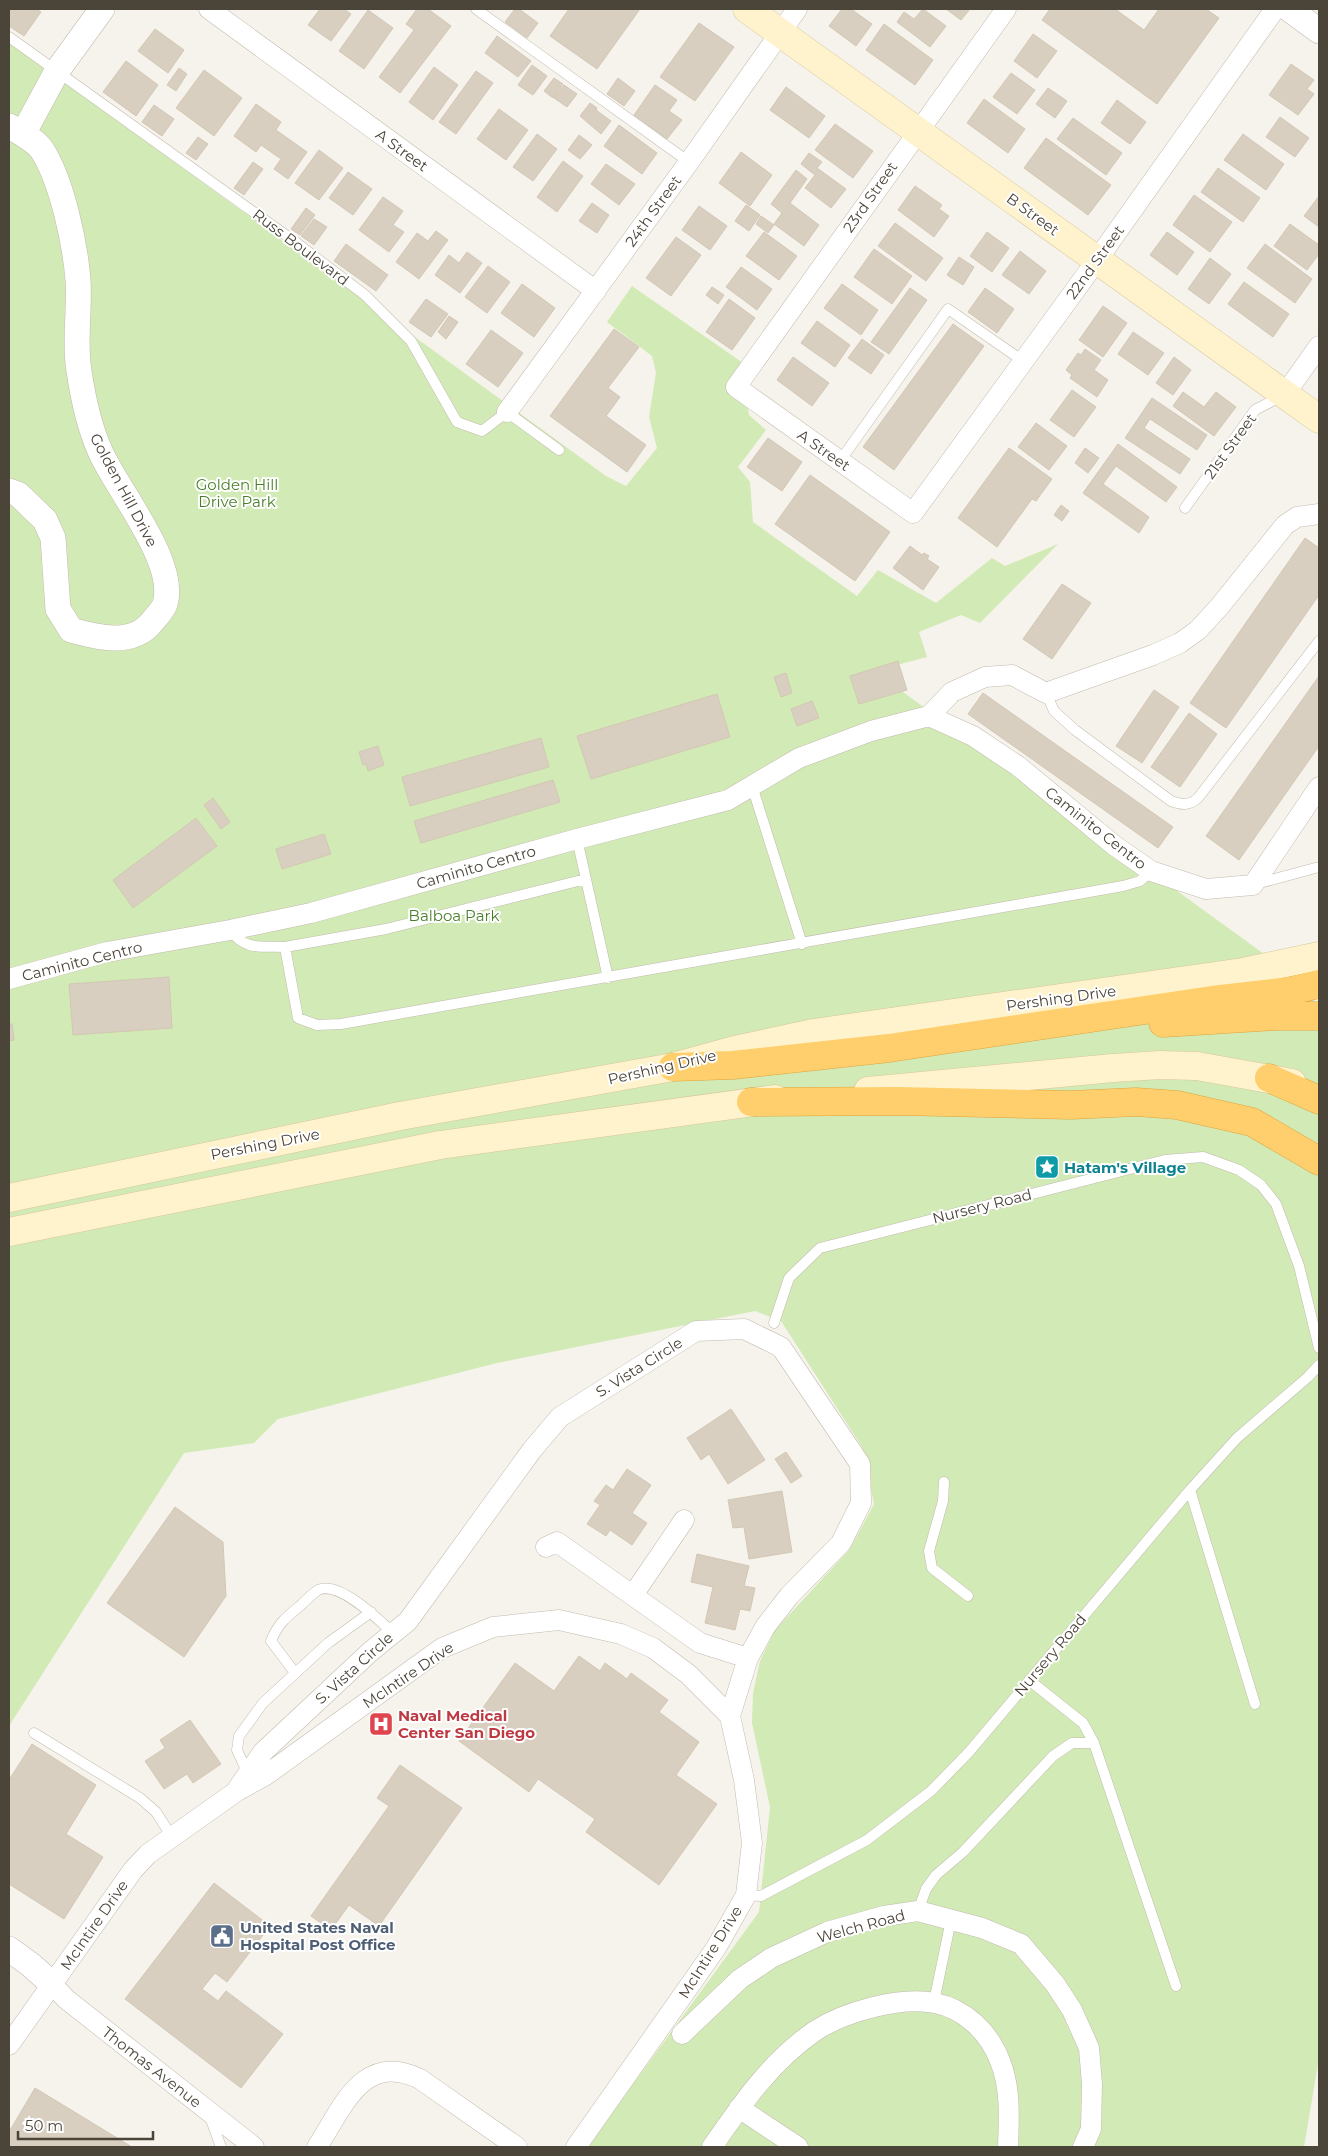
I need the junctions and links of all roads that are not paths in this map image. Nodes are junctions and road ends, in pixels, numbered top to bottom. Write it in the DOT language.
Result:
graph roads {
  1 [pos="102,9"];
  2 [pos="209,9"];
  3 [pos="476,9"];
  4 [pos="747,9"];
  5 [pos="797,9"];
  6 [pos="1006,9"];
  7 [pos="1275,9"];
  8 [pos="1289,9"];
  9 [pos="1319,31"];
  10 [pos="781,33"];
  11 [pos="9,37"];
  12 [pos="57,71"];
  13 [pos="16,130"];
  14 [pos="918,131"];
  15 [pos="689,162"];
  16 [pos="1097,260"];
  17 [pos="596,290"];
  18 [pos="1319,346"];
  19 [pos="1023,361"];
  20 [pos="736,387"];
  21 [pos="1285,394"];
  22 [pos="507,412"];
  23 [pos="1319,419"];
  24 [pos="559,450"];
  25 [pos="840,461"];
  26 [pos="9,491"];
  27 [pos="1185,508"];
  28 [pos="913,513"];
  29 [pos="1319,514"];
  30 [pos="1319,641"];
  31 [pos="1046,692"];
  32 [pos="929,716"];
  33 [pos="752,786"];
  34 [pos="1319,787"];
  35 [pos="577,839"];
  36 [pos="1319,867"];
  37 [pos="1151,871"];
  38 [pos="586,879"];
  39 [pos="1253,885"];
  40 [pos="230,930"];
  41 [pos="802,944"];
  42 [pos="285,947"];
  43 [pos="1319,956"];
  44 [pos="608,978"];
  45 [pos="9,979"];
  46 [pos="1319,984"];
  47 [pos="1319,1016"];
  48 [pos="950,1039"];
  49 [pos="673,1067"];
  50 [pos="1269,1078"];
  51 [pos="1319,1088"];
  52 [pos="1319,1100"];
  53 [pos="751,1102"];
  54 [pos="1319,1161"];
  55 [pos="9,1198"];
  56 [pos="9,1232"];
  57 [pos="774,1323"];
  58 [pos="1319,1348"];
  59 [pos="1319,1365"];
  60 [pos="944,1482"];
  61 [pos="1190,1490"];
  62 [pos="684,1520"];
  63 [pos="546,1547"];
  64 [pos="633,1594"];
  65 [pos="968,1596"];
  66 [pos="371,1612"];
  67 [pos="393,1634"];
  68 [pos="748,1658"];
  69 [pos="295,1673"];
  70 [pos="1029,1680"];
  71 [pos="1254,1704"];
  72 [pos="730,1716"];
  73 [pos="34,1733"];
  74 [pos="1094,1742"];
  75 [pos="248,1774"];
  76 [pos="237,1790"];
  77 [pos="172,1837"];
  78 [pos="746,1895"];
  79 [pos="918,1910"];
  80 [pos="951,1920"];
  81 [pos="9,1949"];
  82 [pos="52,1984"];
  83 [pos="1176,1986"];
  84 [pos="934,2002"];
  85 [pos="682,2034"];
  86 [pos="9,2045"];
  87 [pos="739,2108"];
  88 [pos="208,2111"];
  89 [pos="220,2147"];
  90 [pos="254,2147"];
  91 [pos="317,2147"];
  92 [pos="517,2147"];
  93 [pos="576,2147"];
  94 [pos="712,2147"];
  95 [pos="798,2147"];
  96 [pos="1008,2147"];
  97 [pos="1083,2147"];
  1 -- 12 [label="street"];
  2 -- 17 [label="street, A Street"];
  3 -- 15 [label="lane"];
  4 -- 10 [label="main road, B Street"];
  5 -- 10 [label="street, 24th Street"];
  6 -- 14 [label="street, 23rd Street"];
  7 -- 16 [label="street, 22nd Street"];
  8 -- 9 [label="street"];
  10 -- 14 [label="main road, B Street"];
  10 -- 15 [label="street, 24th Street"];
  11 -- 12 [label="lane, Russ Boulevard"];
  12 -- 13 [label="street"];
  12 -- 22 [label="lane, Russ Boulevard"];
  13 -- 26 [label="street, Golden Hill Drive"];
  14 -- 16 [label="main road, B Street"];
  14 -- 20 [label="street, 23rd Street"];
  15 -- 17 [label="street, 24th Street"];
  16 -- 19 [label="street, 22nd Street"];
  16 -- 21 [label="main road, B Street"];
  17 -- 22 [label="street, 24th Street"];
  18 -- 21 [label="street, 21st Street"];
  19 -- 25 [label="lane"];
  19 -- 28 [label="street, 22nd Street"];
  20 -- 25 [label="street, A Street"];
  21 -- 23 [label="main road, B Street"];
  21 -- 27 [label="lane, 21st Street"];
  22 -- 24 [label="lane"];
  25 -- 28 [label="street, A Street"];
  29 -- 31 [label="street"];
  30 -- 31 [label="lane"];
  31 -- 32 [label="street"];
  32 -- 33 [label="street, Caminito Centro"];
  32 -- 37 [label="street, Caminito Centro"];
  33 -- 35 [label="street, Caminito Centro"];
  33 -- 41 [label="lane"];
  34 -- 39 [label="street"];
  35 -- 38 [label="lane"];
  35 -- 40 [label="street, Caminito Centro"];
  36 -- 39 [label="lane"];
  37 -- 39 [label="street, Caminito Centro"];
  37 -- 41 [label="lane"];
  38 -- 42 [label="lane"];
  38 -- 44 [label="lane"];
  40 -- 42 [label="lane"];
  40 -- 45 [label="street, Caminito Centro"];
  41 -- 44 [label="lane"];
  42 -- 44 [label="lane"];
  43 -- 49 [label="main road, Pershing Drive"];
  46 -- 48 [label="highway"];
  47 -- 48 [label="highway"];
  48 -- 49 [label="highway"];
  49 -- 55 [label="main road, Pershing Drive"];
  50 -- 51 [label="main road"];
  50 -- 52 [label="highway"];
  50 -- 53 [label="main road"];
  53 -- 54 [label="highway"];
  53 -- 56 [label="main road"];
  57 -- 58 [label="lane, Nursery Road"];
  59 -- 61 [label="lane, Nursery Road"];
  60 -- 65 [label="lane"];
  61 -- 70 [label="lane, Nursery Road"];
  61 -- 71 [label="lane"];
  62 -- 64 [label="street"];
  63 -- 64 [label="street"];
  64 -- 68 [label="street"];
  66 -- 67 [label="lane"];
  66 -- 69 [label="lane"];
  66 -- 69 [label="lane"];
  67 -- 68 [label="street, S. Vista Circle"];
  67 -- 75 [label="street, S. Vista Circle"];
  68 -- 72 [label="street, S. Vista Circle"];
  69 -- 75 [label="lane"];
  70 -- 74 [label="lane"];
  70 -- 78 [label="lane, Nursery Road"];
  72 -- 76 [label="street, McIntire Drive"];
  72 -- 78 [label="street, McIntire Drive"];
  73 -- 77 [label="lane"];
  74 -- 79 [label="lane"];
  74 -- 83 [label="lane"];
  75 -- 76 [label="street, S. Vista Circle"];
  76 -- 77 [label="street, McIntire Drive"];
  77 -- 82 [label="street, McIntire Drive"];
  78 -- 93 [label="street, McIntire Drive"];
  79 -- 80 [label="street, Welch Road"];
  79 -- 85 [label="street, Welch Road"];
  80 -- 84 [label="lane"];
  80 -- 97 [label="street, Welch Road"];
  81 -- 82 [label="street"];
  82 -- 86 [label="street, McIntire Drive"];
  82 -- 88 [label="street, Thomas Avenue"];
  84 -- 87 [label="street"];
  84 -- 96 [label="street"];
  87 -- 94 [label="street"];
  87 -- 95 [label="street"];
  88 -- 89 [label="lane"];
  88 -- 90 [label="street, Thomas Avenue"];
  91 -- 92 [label="street"];
}
